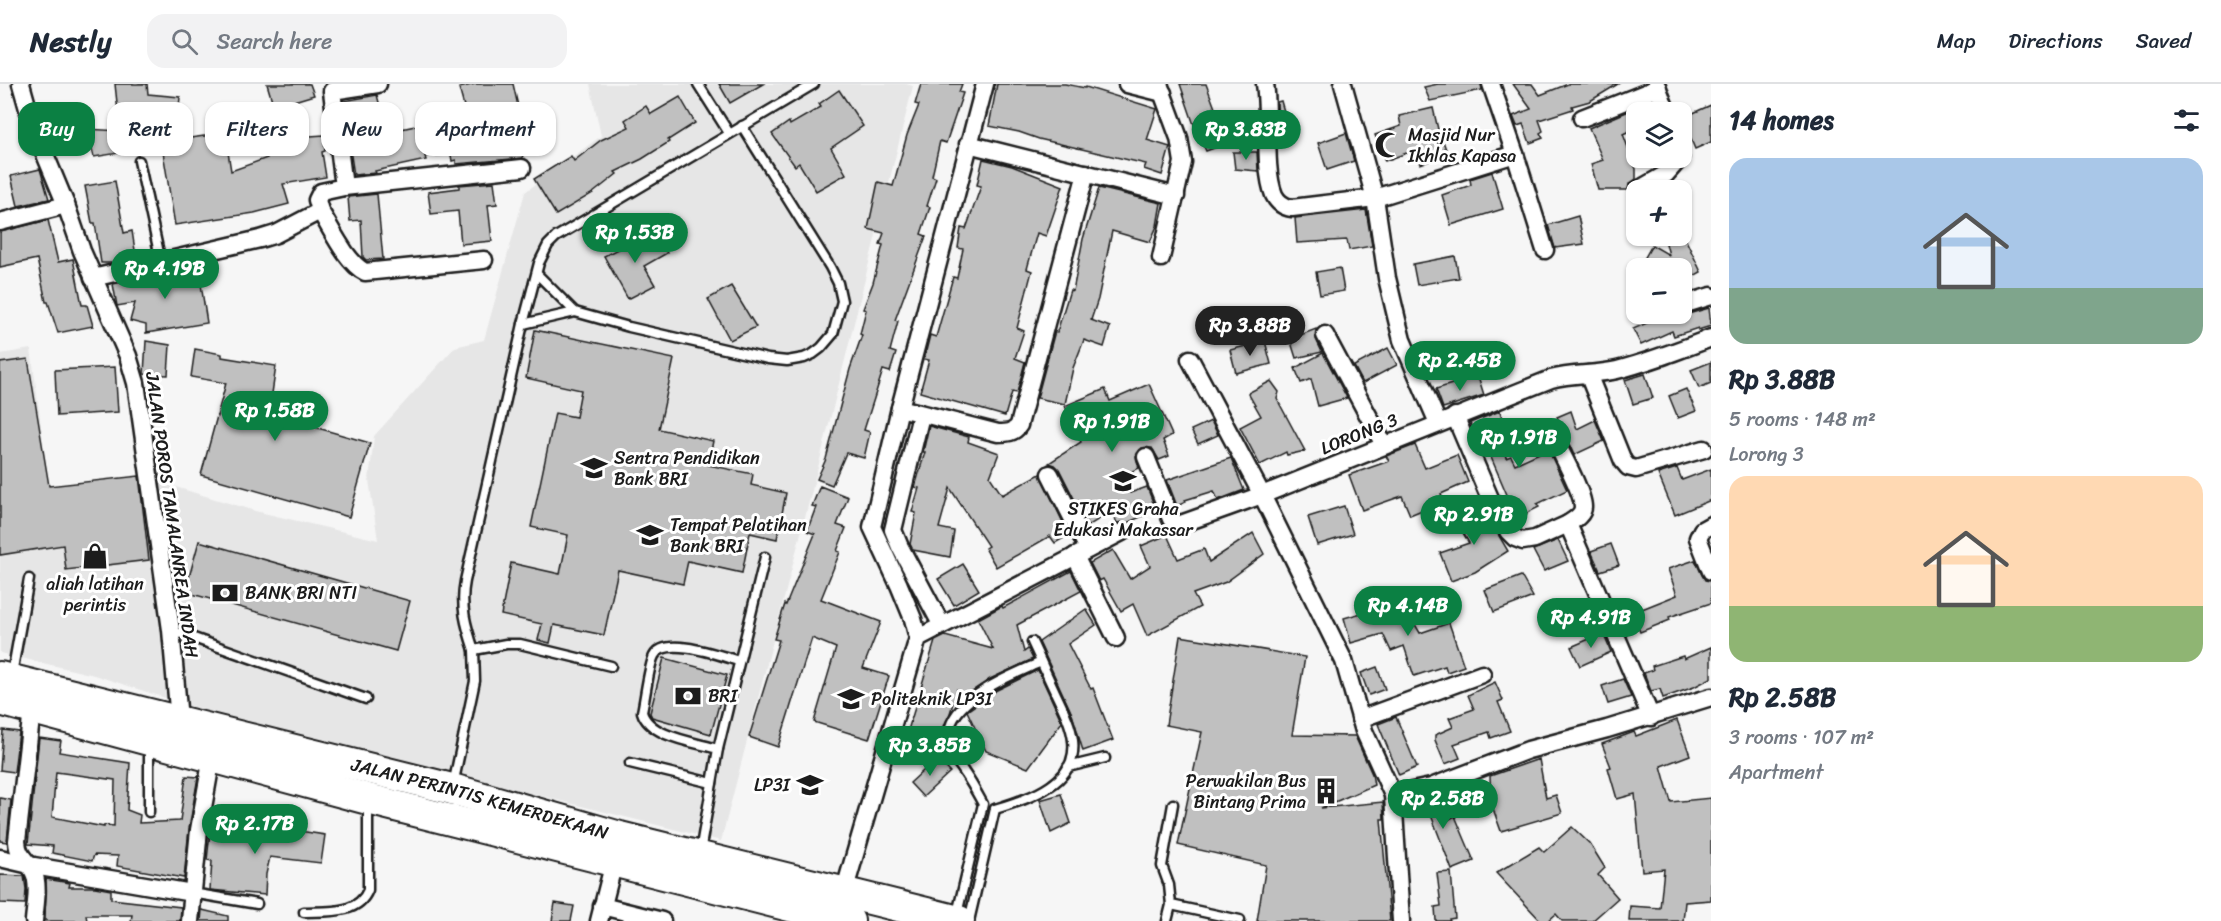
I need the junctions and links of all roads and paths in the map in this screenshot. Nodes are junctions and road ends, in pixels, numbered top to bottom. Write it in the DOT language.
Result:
graph roads {
  1 [pos="21,84"];
  2 [pos="378,84"];
  3 [pos="698,84"];
  4 [pos="814,84"];
  5 [pos="985,84"];
  6 [pos="1127,84"];
  7 [pos="1265,84"];
  8 [pos="1343,84"];
  9 [pos="1491,84"];
  10 [pos="1657,86"];
  11 [pos="331,88"];
  12 [pos="1161,89"];
  13 [pos="1663,102"];
  14 [pos="1582,118"];
  15 [pos="742,126"];
  16 [pos="729,133"];
  17 [pos="968,144"];
  18 [pos="1515,154"];
  19 [pos="139,161"];
  20 [pos="522,168"];
  21 [pos="1671,168"];
  22 [pos="1086,173"];
  23 [pos="1656,180"];
  24 [pos="344,187"];
  25 [pos="1176,196"];
  26 [pos="1375,198"];
  27 [pos="66,205"];
  28 [pos="320,211"];
  29 [pos="0,222"];
  30 [pos="1545,250"];
  31 [pos="1161,258"];
  32 [pos="484,260"];
  33 [pos="161,262"];
  34 [pos="537,274"];
  35 [pos="93,278"];
  36 [pos="1711,296"];
  37 [pos="1692,302"];
  38 [pos="574,312"];
  39 [pos="523,324"];
  40 [pos="1324,335"];
  41 [pos="1711,338"];
  42 [pos="1190,359"];
  43 [pos="1588,374"];
  44 [pos="900,408"];
  45 [pos="921,415"];
  46 [pos="1455,416"];
  47 [pos="1438,423"];
  48 [pos="1549,429"];
  49 [pos="1384,445"];
  50 [pos="1704,449"];
  51 [pos="1146,457"];
  52 [pos="1050,474"];
  53 [pos="1262,495"];
  54 [pos="1568,524"];
  55 [pos="1711,525"];
  56 [pos="1122,532"];
  57 [pos="1081,553"];
  58 [pos="765,557"];
  59 [pos="1711,571"];
  60 [pos="29,579"];
  61 [pos="941,624"];
  62 [pos="171,630"];
  63 [pos="918,638"];
  64 [pos="1116,638"];
  65 [pos="1032,642"];
  66 [pos="474,650"];
  67 [pos="739,661"];
  68 [pos="1041,662"];
  69 [pos="611,666"];
  70 [pos="1482,674"];
  71 [pos="3,686"];
  72 [pos="1711,697"];
  73 [pos="366,699"];
  74 [pos="32,710"];
  75 [pos="1651,717"];
  76 [pos="1360,719"];
  77 [pos="179,720"];
  78 [pos="149,739"];
  79 [pos="718,749"];
  80 [pos="212,757"];
  81 [pos="1106,758"];
  82 [pos="630,763"];
  83 [pos="1068,767"];
  84 [pos="712,783"];
  85 [pos="452,789"];
  86 [pos="1393,795"];
  87 [pos="983,804"];
  88 [pos="1173,804"];
  89 [pos="368,806"];
  90 [pos="995,809"];
  91 [pos="149,812"];
  92 [pos="976,830"];
  93 [pos="988,834"];
  94 [pos="699,857"];
  95 [pos="0,858"];
  96 [pos="26,862"];
  97 [pos="614,862"];
  98 [pos="844,892"];
  99 [pos="192,893"];
  100 [pos="257,904"];
  101 [pos="1171,905"];
  102 [pos="304,912"];
  103 [pos="600,914"];
  104 [pos="1240,920"];
  105 [pos="34,921"];
  106 [pos="190,921"];
  107 [pos="662,921"];
  108 [pos="849,921"];
  109 [pos="960,921"];
  110 [pos="1167,921"];
  111 [pos="1401,921"];
  1 -- 27 [label="street, JALAN POROS TAMALANREA INDAH"];
  2 -- 11 [label="street"];
  3 -- 16 [label="lane"];
  4 -- 15 [label="lane"];
  5 -- 17 [label="street"];
  6 -- 12 [label="street"];
  7 -- 26 [label="street"];
  8 -- 26 [label="street"];
  9 -- 18 [label="street"];
  10 -- 13 [label="street"];
  10 -- 14 [label="street"];
  11 -- 24 [label="street"];
  12 -- 25 [label="street"];
  15 -- 16 [label="lane"];
  15 -- 38 [label="lane"];
  16 -- 34 [label="lane"];
  17 -- 22 [label="street"];
  17 -- 44 [label="street"];
  18 -- 26 [label="street"];
  18 -- 30 [label="street"];
  19 -- 33 [label="lane"];
  20 -- 24 [label="street"];
  21 -- 23 [label="street"];
  22 -- 25 [label="street"];
  22 -- 45 [label="street"];
  24 -- 28 [label="street"];
  25 -- 31 [label="street"];
  26 -- 47 [label="street"];
  27 -- 29 [label="street"];
  27 -- 35 [label="street, JALAN POROS TAMALANREA INDAH"];
  28 -- 32 [label="street"];
  28 -- 33 [label="street"];
  33 -- 35 [label="street"];
  34 -- 38 [label="lane"];
  34 -- 39 [label="lane"];
  35 -- 62 [label="street, JALAN POROS TAMALANREA INDAH"];
  36 -- 37 [label="street"];
  38 -- 39 [label="lane"];
  39 -- 66 [label="lane"];
  40 -- 49 [label="street"];
  41 -- 43 [label="street, LORONG 3"];
  42 -- 53 [label="street"];
  43 -- 46 [label="street, LORONG 3"];
  43 -- 50 [label="street"];
  44 -- 45 [label="street"];
  44 -- 63 [label="street"];
  45 -- 61 [label="street"];
  46 -- 47 [label="street, LORONG 3"];
  46 -- 54 [label="street"];
  47 -- 49 [label="street, LORONG 3"];
  48 -- 54 [label="street"];
  49 -- 53 [label="street, LORONG 3"];
  51 -- 53 [label="street, LORONG 3"];
  52 -- 57 [label="street"];
  53 -- 76 [label="street"];
  54 -- 75 [label="street"];
  55 -- 59 [label="street"];
  56 -- 57 [label="street"];
  57 -- 61 [label="street"];
  57 -- 64 [label="street"];
  58 -- 67 [label="lane"];
  60 -- 71 [label="lane"];
  61 -- 63 [label="street"];
  62 -- 73 [label="lane"];
  62 -- 77 [label="street, JALAN POROS TAMALANREA INDAH"];
  63 -- 98 [label="street"];
  65 -- 68 [label="lane"];
  66 -- 69 [label="lane"];
  66 -- 85 [label="lane"];
  67 -- 79 [label="lane"];
  67 -- 79 [label="lane"];
  68 -- 83 [label="lane"];
  68 -- 87 [label="lane"];
  70 -- 76 [label="street"];
  71 -- 74 [label="highway, JALAN PERINTIS KEMERDEKAAN"];
  71 -- 77 [label="highway, JALAN PERINTIS KEMERDEKAAN"];
  72 -- 75 [label="street"];
  74 -- 78 [label="highway, JALAN PERINTIS KEMERDEKAAN"];
  74 -- 96 [label="street"];
  75 -- 86 [label="street"];
  76 -- 86 [label="street"];
  77 -- 85 [label="highway, JALAN PERINTIS KEMERDEKAAN"];
  78 -- 80 [label="highway, JALAN PERINTIS KEMERDEKAAN"];
  78 -- 91 [label="lane"];
  79 -- 84 [label="lane"];
  80 -- 89 [label="highway, JALAN PERINTIS KEMERDEKAAN"];
  80 -- 99 [label="street"];
  81 -- 83 [label="lane"];
  82 -- 84 [label="lane"];
  83 -- 90 [label="lane"];
  84 -- 94 [label="lane"];
  85 -- 94 [label="highway, JALAN PERINTIS KEMERDEKAAN"];
  86 -- 111 [label="street"];
  87 -- 90 [label="lane"];
  87 -- 92 [label="lane"];
  88 -- 101 [label="lane"];
  89 -- 97 [label="highway, JALAN PERINTIS KEMERDEKAAN"];
  89 -- 102 [label="lane"];
  90 -- 93 [label="lane"];
  92 -- 93 [label="lane"];
  92 -- 109 [label="lane"];
  93 -- 109 [label="lane"];
  94 -- 98 [label="highway, JALAN PERINTIS KEMERDEKAAN"];
  95 -- 96 [label="street"];
  96 -- 99 [label="street"];
  96 -- 105 [label="street"];
  97 -- 103 [label="street"];
  97 -- 108 [label="highway, JALAN PERINTIS KEMERDEKAAN"];
  98 -- 109 [label="highway, JALAN PERINTIS KEMERDEKAAN"];
  99 -- 100 [label="lane"];
  99 -- 106 [label="street"];
  101 -- 104 [label="lane"];
  101 -- 110 [label="lane"];
  103 -- 107 [label="street"];
}
